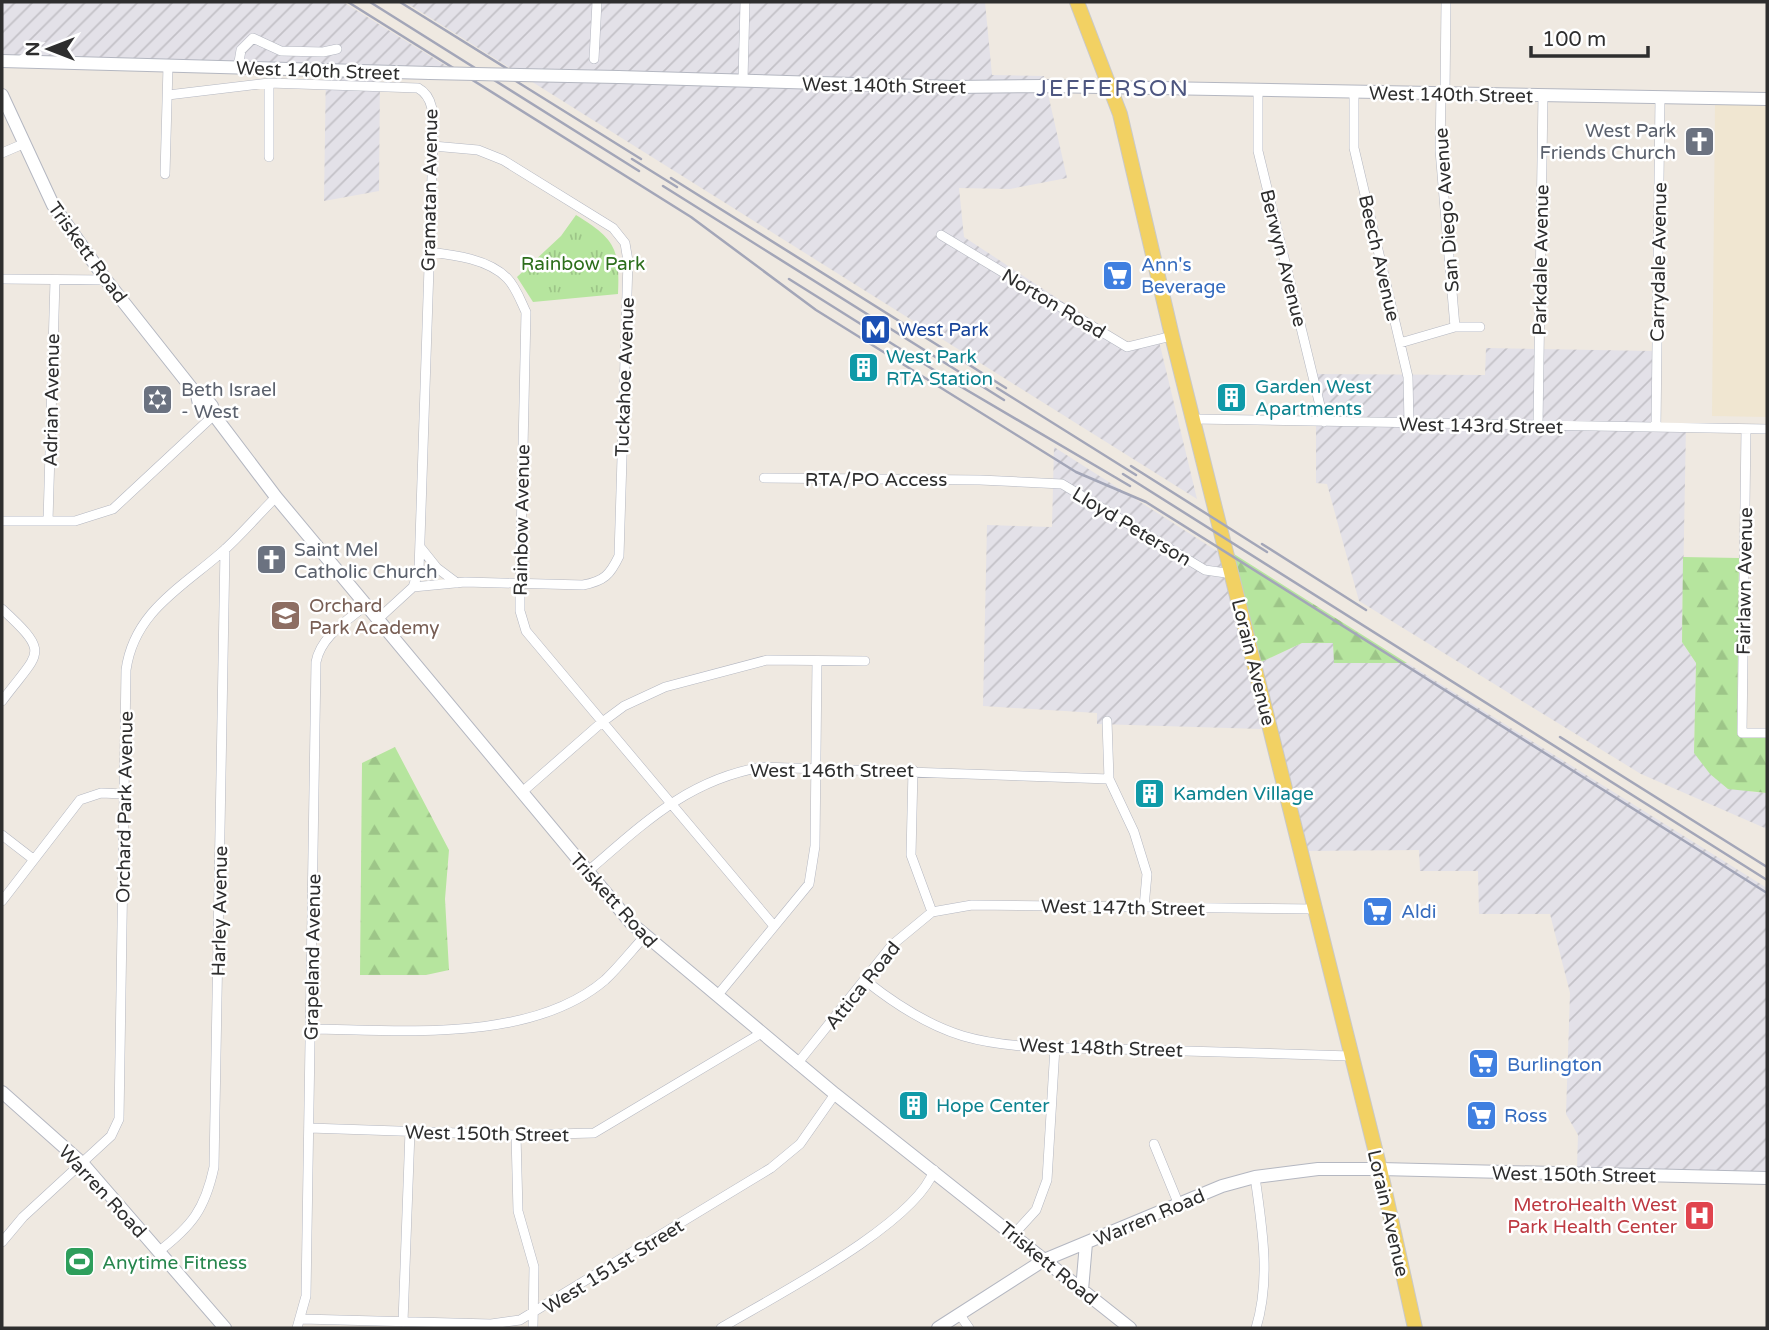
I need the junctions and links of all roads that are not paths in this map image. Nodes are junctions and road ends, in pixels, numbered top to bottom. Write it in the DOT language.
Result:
graph roads {
  1 [pos="597,2"];
  2 [pos="745,2"];
  3 [pos="1077,2"];
  4 [pos="1446,2"];
  5 [pos="337,49"];
  6 [pos="594,59"];
  7 [pos="2,61"];
  8 [pos="168,66"];
  9 [pos="239,68"];
  10 [pos="743,80"];
  11 [pos="269,83"];
  12 [pos="1113,88"];
  13 [pos="1258,92"];
  14 [pos="1354,93"];
  15 [pos="1443,94"];
  16 [pos="2,95"];
  17 [pos="168,95"];
  18 [pos="1543,95"];
  19 [pos="1660,98"];
  20 [pos="1767,99"];
  21 [pos="23,144"];
  22 [pos="433,146"];
  23 [pos="2,153"];
  24 [pos="269,157"];
  25 [pos="165,174"];
  26 [pos="941,234"];
  27 [pos="429,253"];
  28 [pos="2,279"];
  29 [pos="54,280"];
  30 [pos="106,280"];
  31 [pos="1455,327"];
  32 [pos="1480,327"];
  33 [pos="1172,336"];
  34 [pos="1400,343"];
  35 [pos="214,415"];
  36 [pos="1194,419"];
  37 [pos="1324,422"];
  38 [pos="1409,424"];
  39 [pos="1538,425"];
  40 [pos="1656,427"];
  41 [pos="1746,429"];
  42 [pos="1767,429"];
  43 [pos="764,478"];
  44 [pos="988,480"];
  45 [pos="276,497"];
  46 [pos="2,520"];
  47 [pos="48,521"];
  48 [pos="421,548"];
  49 [pos="225,550"];
  50 [pos="1233,574"];
  51 [pos="457,583"];
  52 [pos="520,584"];
  53 [pos="413,587"];
  54 [pos="366,605"];
  55 [pos="2,609"];
  56 [pos="377,620"];
  57 [pos="817,661"];
  58 [pos="866,661"];
  59 [pos="2,701"];
  60 [pos="1107,721"];
  61 [pos="601,723"];
  62 [pos="1767,733"];
  63 [pos="816,767"];
  64 [pos="913,770"];
  65 [pos="1109,779"];
  66 [pos="521,793"];
  67 [pos="124,794"];
  68 [pos="669,802"];
  69 [pos="2,835"];
  70 [pos="33,859"];
  71 [pos="587,872"];
  72 [pos="2,901"];
  73 [pos="1144,907"];
  74 [pos="1315,909"];
  75 [pos="932,912"];
  76 [pos="774,926"];
  77 [pos="645,936"];
  78 [pos="866,981"];
  79 [pos="717,996"];
  80 [pos="311,1029"];
  81 [pos="763,1032"];
  82 [pos="1055,1047"];
  83 [pos="1351,1056"];
  84 [pos="797,1064"];
  85 [pos="2,1092"];
  86 [pos="835,1094"];
  87 [pos="309,1128"];
  88 [pos="410,1131"];
  89 [pos="516,1135"];
  90 [pos="1154,1144"];
  91 [pos="83,1164"];
  92 [pos="1380,1169"];
  93 [pos="934,1170"];
  94 [pos="1255,1177"];
  95 [pos="1767,1178"];
  96 [pos="1180,1205"];
  97 [pos="1014,1234"];
  98 [pos="2,1242"];
  99 [pos="1086,1243"];
  100 [pos="158,1252"];
  101 [pos="1044,1260"];
  102 [pos="1082,1290"];
  103 [pos="533,1315"];
  104 [pos="960,1315"];
  105 [pos="403,1322"];
  106 [pos="299,1324"];
  107 [pos="225,1328"];
  108 [pos="533,1328"];
  109 [pos="721,1328"];
  110 [pos="938,1328"];
  111 [pos="969,1328"];
  112 [pos="1130,1328"];
  113 [pos="1256,1328"];
  114 [pos="1415,1328"];
  1 -- 6 [label="street"];
  2 -- 10 [label="street"];
  3 -- 12 [label="main road, Lorain Avenue"];
  4 -- 15 [label="street, San Diego Avenue"];
  5 -- 9 [label="street"];
  7 -- 8 [label="main road, West 140th Street"];
  8 -- 9 [label="main road, West 140th Street"];
  8 -- 17 [label="street"];
  9 -- 10 [label="main road, West 140th Street, bridge"];
  10 -- 12 [label="main road, West 140th Street"];
  11 -- 17 [label="street, Gramatan Avenue"];
  11 -- 22 [label="street, Gramatan Avenue"];
  11 -- 24 [label="street"];
  12 -- 13 [label="main road, West 140th Street"];
  12 -- 33 [label="main road, Lorain Avenue"];
  13 -- 14 [label="main road, West 140th Street"];
  13 -- 37 [label="street, Berwyn Avenue"];
  14 -- 15 [label="main road, West 140th Street"];
  14 -- 34 [label="street, Beech Avenue"];
  15 -- 18 [label="main road, West 140th Street"];
  15 -- 31 [label="street, San Diego Avenue"];
  16 -- 21 [label="main road, Triskett Road"];
  17 -- 25 [label="street"];
  18 -- 19 [label="main road, West 140th Street"];
  18 -- 39 [label="street, Parkdale Avenue"];
  19 -- 20 [label="main road, West 140th Street"];
  19 -- 40 [label="street, Carrydale Avenue"];
  21 -- 23 [label="street"];
  21 -- 30 [label="main road, Triskett Road"];
  22 -- 27 [label="street, Gramatan Avenue"];
  22 -- 52 [label="street, Tuckahoe Avenue"];
  26 -- 33 [label="street, Norton Road"];
  27 -- 48 [label="street, Gramatan Avenue"];
  27 -- 52 [label="street, Rainbow Avenue"];
  28 -- 29 [label="street"];
  29 -- 30 [label="street"];
  29 -- 47 [label="street, Adrian Avenue"];
  30 -- 35 [label="main road, Triskett Road"];
  31 -- 32 [label="street"];
  31 -- 34 [label="street"];
  33 -- 36 [label="main road, Lorain Avenue"];
  34 -- 38 [label="street, Beech Avenue"];
  35 -- 45 [label="main road, Triskett Road"];
  35 -- 47 [label="street"];
  36 -- 37 [label="street, West 143rd Street"];
  36 -- 50 [label="main road, Lorain Avenue"];
  37 -- 38 [label="street, West 143rd Street"];
  38 -- 39 [label="street, West 143rd Street"];
  39 -- 40 [label="street, West 143rd Street"];
  40 -- 41 [label="street, West 143rd Street"];
  41 -- 42 [label="street, West 143rd Street"];
  41 -- 62 [label="street, Fairlawn Avenue"];
  43 -- 44 [label="street, RTA/PO Access"];
  44 -- 50 [label="street, Lloyd Peterson"];
  45 -- 49 [label="street, Orchard Park Avenue"];
  45 -- 54 [label="main road, Triskett Road"];
  46 -- 47 [label="street"];
  48 -- 51 [label="street"];
  48 -- 53 [label="street, Gramatan Avenue"];
  49 -- 67 [label="street, Orchard Park Avenue"];
  49 -- 100 [label="street, Harley Avenue"];
  50 -- 74 [label="main road, Lorain Avenue"];
  51 -- 52 [label="street"];
  51 -- 53 [label="street"];
  52 -- 61 [label="street, Rainbow Avenue"];
  53 -- 56 [label="street"];
  54 -- 56 [label="main road, Triskett Road"];
  54 -- 80 [label="street, Grapeland Avenue"];
  55 -- 59 [label="street"];
  56 -- 66 [label="main road, Triskett Road"];
  57 -- 58 [label="street"];
  57 -- 61 [label="street"];
  57 -- 63 [label="street"];
  60 -- 65 [label="street"];
  61 -- 66 [label="street"];
  61 -- 68 [label="street, Rainbow Avenue"];
  63 -- 64 [label="street, West 146th Street"];
  63 -- 68 [label="street, West 146th Street"];
  63 -- 76 [label="street"];
  64 -- 65 [label="street, West 146th Street"];
  64 -- 75 [label="street"];
  65 -- 73 [label="street"];
  66 -- 71 [label="main road, Triskett Road"];
  67 -- 70 [label="street"];
  67 -- 91 [label="street, Orchard Park Avenue"];
  68 -- 71 [label="street, West 146th Street"];
  68 -- 76 [label="street, Rainbow Avenue"];
  69 -- 70 [label="street"];
  70 -- 72 [label="street"];
  71 -- 77 [label="main road, Triskett Road"];
  73 -- 74 [label="street, West 147th Street"];
  73 -- 75 [label="street, West 147th Street"];
  74 -- 83 [label="main road, Lorain Avenue"];
  75 -- 78 [label="street, Attica Road"];
  76 -- 79 [label="street"];
  77 -- 79 [label="main road, Triskett Road"];
  77 -- 80 [label="street"];
  78 -- 82 [label="street, West 148th Street"];
  78 -- 84 [label="street, Attica Road"];
  79 -- 81 [label="main road, Triskett Road"];
  80 -- 87 [label="street, Grapeland Avenue"];
  81 -- 84 [label="main road, Triskett Road"];
  81 -- 89 [label="street, West 150th Street"];
  82 -- 83 [label="street, West 148th Street"];
  82 -- 97 [label="street"];
  83 -- 92 [label="main road, Lorain Avenue"];
  84 -- 86 [label="main road, Triskett Road"];
  85 -- 91 [label="main road, Warren Road"];
  86 -- 93 [label="main road, Triskett Road"];
  86 -- 103 [label="street, West 151st Street"];
  87 -- 88 [label="street, West 150th Street"];
  87 -- 106 [label="street, Grapeland Avenue"];
  88 -- 89 [label="street, West 150th Street"];
  88 -- 105 [label="street"];
  89 -- 103 [label="street"];
  90 -- 96 [label="street"];
  91 -- 98 [label="street, Orchard Park Avenue"];
  91 -- 100 [label="main road, Warren Road"];
  92 -- 94 [label="main road, Warren Road"];
  92 -- 95 [label="main road, West 150th Street"];
  92 -- 114 [label="main road, Lorain Avenue"];
  93 -- 97 [label="main road, Triskett Road"];
  93 -- 109 [label="street"];
  94 -- 96 [label="main road, Warren Road"];
  94 -- 113 [label="street"];
  96 -- 99 [label="main road, Warren Road"];
  97 -- 101 [label="main road, Triskett Road"];
  99 -- 101 [label="main road, Warren Road"];
  99 -- 102 [label="main road"];
  100 -- 107 [label="main road, Warren Road"];
  101 -- 102 [label="main road, Triskett Road"];
  101 -- 104 [label="main road, Warren Road"];
  102 -- 112 [label="main road, Triskett Road"];
  103 -- 105 [label="street, West 151st Street"];
  103 -- 108 [label="street"];
  104 -- 110 [label="main road, Warren Road"];
  104 -- 111 [label="street"];
  105 -- 106 [label="street, West 151st Street"];
}
